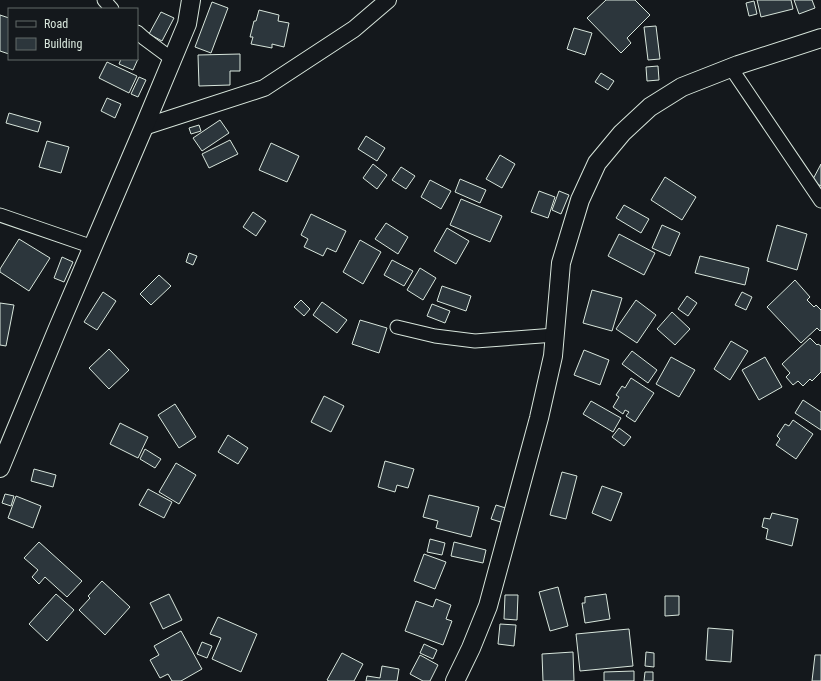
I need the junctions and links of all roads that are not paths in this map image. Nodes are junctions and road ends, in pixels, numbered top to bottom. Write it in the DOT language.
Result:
graph roads {
  1 [pos="104,0"];
  2 [pos="192,0"];
  3 [pos="388,0"];
  4 [pos="111,8"];
  5 [pos="138,33"];
  6 [pos="821,38"];
  7 [pos="172,59"];
  8 [pos="731,68"];
  9 [pos="144,127"];
  10 [pos="821,200"];
  11 [pos="0,215"];
  12 [pos="92,247"];
  13 [pos="397,327"];
  14 [pos="555,335"];
  15 [pos="0,468"];
  16 [pos="455,681"];
  1 -- 4 [label="street"];
  2 -- 7 [label="main road"];
  3 -- 9 [label="street"];
  5 -- 7 [label="street"];
  6 -- 8 [label="main road"];
  7 -- 9 [label="main road"];
  8 -- 10 [label="street"];
  8 -- 14 [label="main road"];
  9 -- 12 [label="main road"];
  11 -- 12 [label="street"];
  12 -- 15 [label="main road"];
  13 -- 14 [label="street"];
  14 -- 16 [label="main road"];
}
